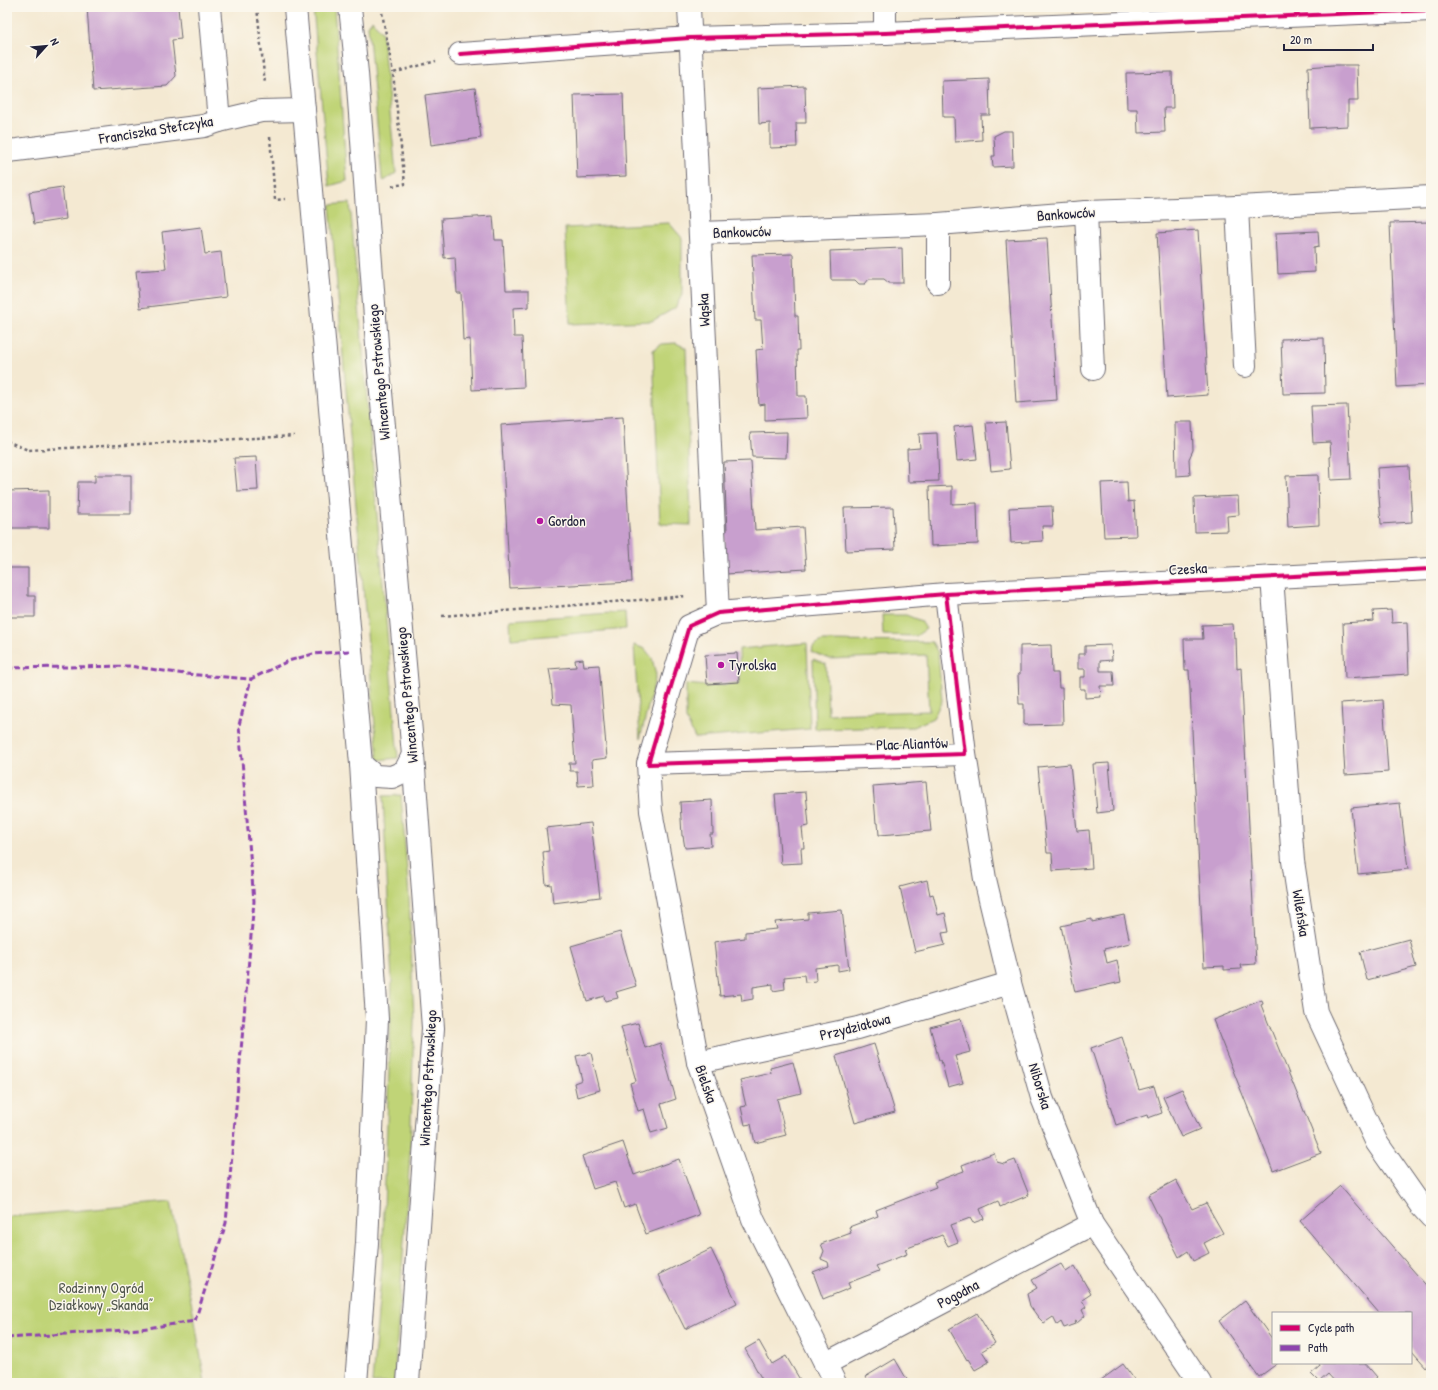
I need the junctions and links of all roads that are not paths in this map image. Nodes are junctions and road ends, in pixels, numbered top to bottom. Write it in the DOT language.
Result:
graph roads {
  1 [pos="209,7"];
  2 [pos="295,7"];
  3 [pos="350,7"];
  4 [pos="689,7"];
  5 [pos="885,7"];
  6 [pos="1431,10"];
  7 [pos="885,33"];
  8 [pos="690,38"];
  9 [pos="460,54"];
  10 [pos="304,110"];
  11 [pos="219,121"];
  12 [pos="7,151"];
  13 [pos="1431,197"];
  14 [pos="1237,207"];
  15 [pos="1086,212"];
  16 [pos="938,224"];
  17 [pos="701,233"];
  18 [pos="938,283"];
  19 [pos="1245,366"];
  20 [pos="1093,369"];
  21 [pos="1431,569"];
  22 [pos="1272,577"];
  23 [pos="946,594"];
  24 [pos="718,603"];
  25 [pos="964,754"];
  26 [pos="413,755"];
  27 [pos="361,764"];
  28 [pos="648,764"];
  29 [pos="1010,983"];
  30 [pos="698,1062"];
  31 [pos="1431,1217"];
  32 [pos="1092,1224"];
  33 [pos="830,1374"];
  34 [pos="356,1383"];
  35 [pos="408,1383"];
  36 [pos="1200,1383"];
  1 -- 11 [label="street"];
  2 -- 10 [label="street"];
  3 -- 26 [label="street, Wincentego Pstrowskiego"];
  4 -- 8 [label="street, Wąska"];
  5 -- 7 [label="street"];
  6 -- 7 [label="street"];
  7 -- 8 [label="street"];
  8 -- 9 [label="street"];
  8 -- 17 [label="street, Wąska"];
  10 -- 11 [label="street, Franciszka Stefczyka"];
  10 -- 27 [label="street"];
  11 -- 12 [label="street, Franciszka Stefczyka"];
  13 -- 14 [label="street, Bankowców"];
  14 -- 15 [label="street, Bankowców"];
  14 -- 19 [label="street"];
  15 -- 16 [label="street, Bankowców"];
  15 -- 20 [label="street"];
  16 -- 17 [label="street, Bankowców"];
  16 -- 18 [label="street"];
  17 -- 24 [label="street, Wąska"];
  21 -- 22 [label="street, Czeska"];
  22 -- 23 [label="street, Czeska"];
  22 -- 31 [label="street, Wileńska"];
  23 -- 24 [label="street"];
  23 -- 25 [label="street, Plac Aliantów"];
  24 -- 28 [label="street"];
  25 -- 28 [label="street, Plac Aliantów"];
  25 -- 29 [label="street, Niborska"];
  26 -- 27 [label="street"];
  26 -- 35 [label="street, Wincentego Pstrowskiego"];
  27 -- 34 [label="street"];
  28 -- 30 [label="street, Bielska"];
  29 -- 30 [label="street, Przydziałowa"];
  29 -- 32 [label="street, Niborska"];
  30 -- 33 [label="street, Bielska"];
  32 -- 33 [label="street, Pogodna"];
  32 -- 36 [label="street, Niborska"];
}
